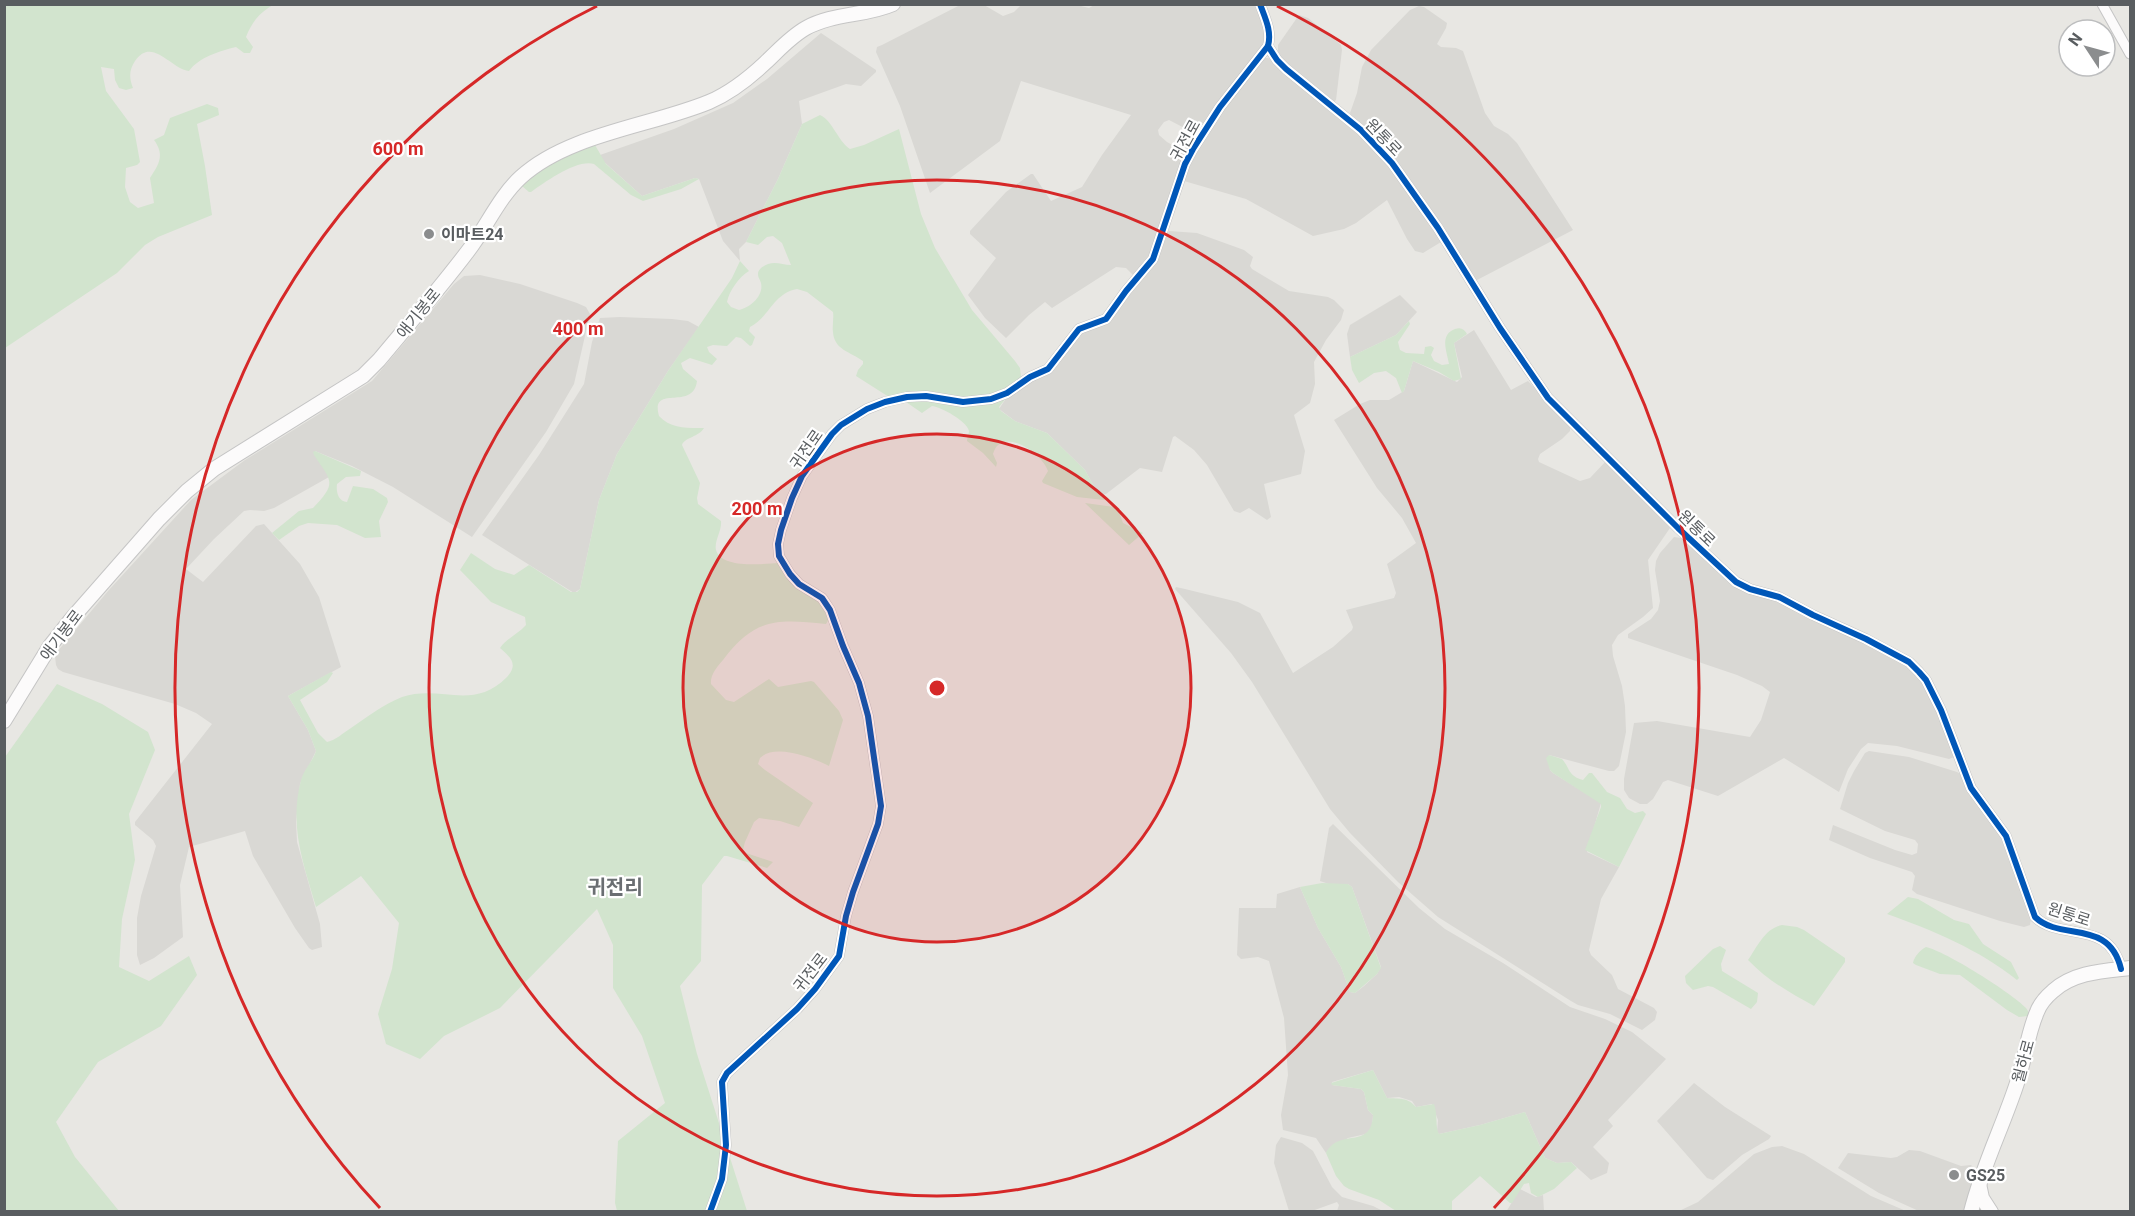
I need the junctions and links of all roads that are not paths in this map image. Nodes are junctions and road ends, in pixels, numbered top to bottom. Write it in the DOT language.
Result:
graph roads {
  1 [pos="893,4"];
  2 [pos="1260,4"];
  3 [pos="2102,4"];
  4 [pos="1268,46"];
  5 [pos="2130,54"];
  6 [pos="4,721"];
  7 [pos="2126,968"];
  8 [pos="1979,1184"];
  9 [pos="710,1212"];
  10 [pos="1971,1212"];
  11 [pos="1991,1212"];
  1 -- 6 [label="main road, 애기봉로"];
  2 -- 4 [label="street"];
  3 -- 5 [label="street"];
  4 -- 7 [label="street, 원통로"];
  4 -- 9 [label="street, 귀전로"];
  7 -- 8 [label="main road, 월하로"];
  8 -- 10 [label="main road, 월하로"];
  8 -- 11 [label="main road"];
}
